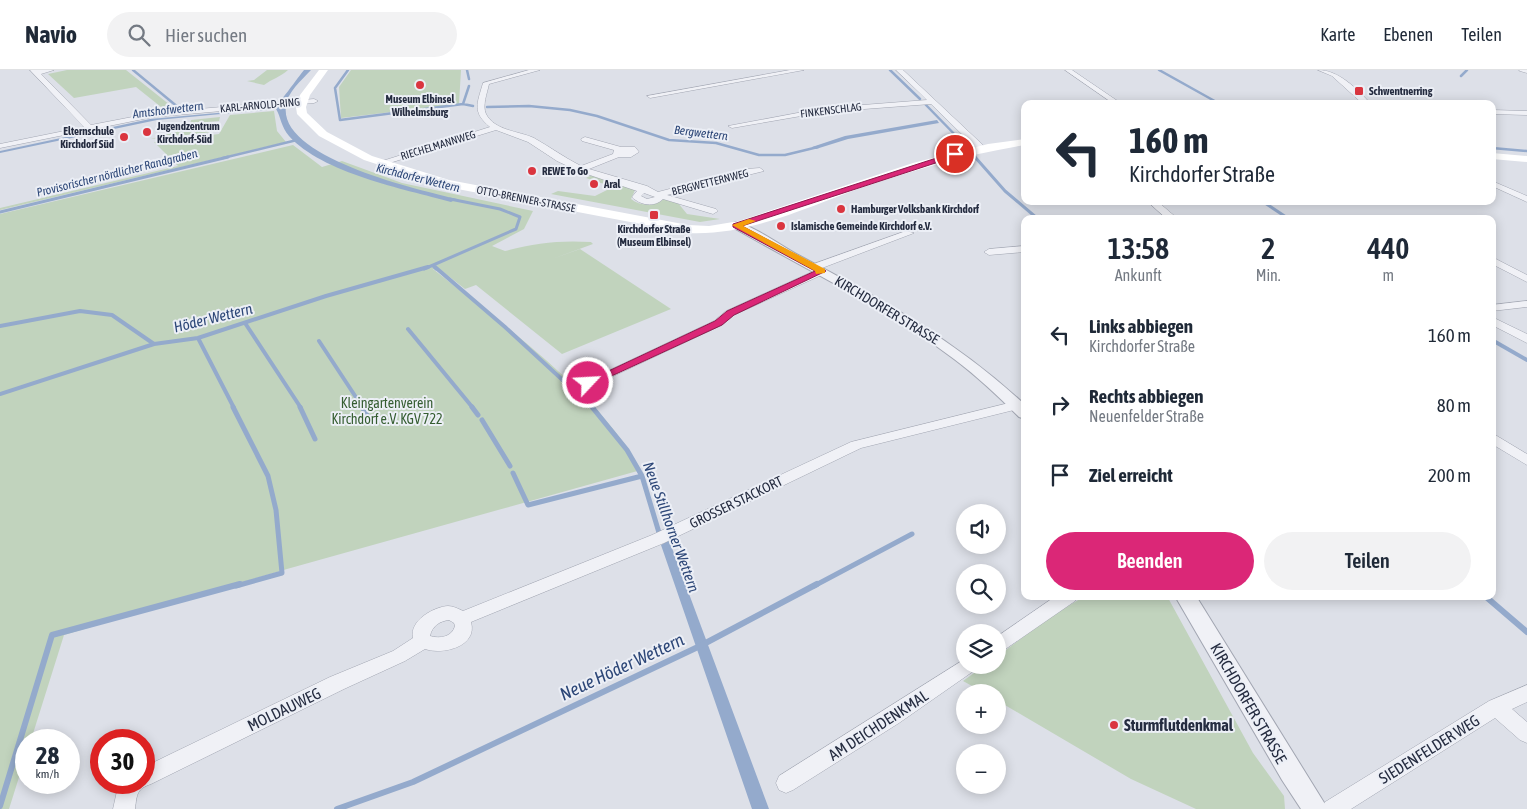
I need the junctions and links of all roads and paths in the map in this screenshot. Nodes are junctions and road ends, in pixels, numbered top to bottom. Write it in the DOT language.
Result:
graph roads {
  1 [pos="51,70"];
  2 [pos="324,70"];
  3 [pos="333,70"];
  4 [pos="537,70"];
  5 [pos="801,70"];
  6 [pos="899,70"];
  7 [pos="1068,70"];
  8 [pos="1522,70"];
  9 [pos="34,71"];
  10 [pos="1328,71"];
  11 [pos="1527,71"];
  12 [pos="486,76"];
  13 [pos="500,80"];
  14 [pos="650,96"];
  15 [pos="1114,100"];
  16 [pos="1363,100"];
  17 [pos="314,101"];
  18 [pos="302,102"];
  19 [pos="931,102"];
  20 [pos="1496,112"];
  21 [pos="1524,113"];
  22 [pos="309,119"];
  23 [pos="732,126"];
  24 [pos="90,128"];
  25 [pos="496,128"];
  26 [pos="584,138"];
  27 [pos="1021,143"];
  28 [pos="0,146"];
  29 [pos="982,149"];
  30 [pos="1496,156"];
  31 [pos="1527,159"];
  32 [pos="380,163"];
  33 [pos="581,169"];
  34 [pos="760,171"];
  35 [pos="1496,185"];
  36 [pos="660,194"];
  37 [pos="1527,199"];
  38 [pos="1156,205"];
  39 [pos="713,211"];
  40 [pos="1168,215"];
  41 [pos="736,225"];
  42 [pos="909,233"];
  43 [pos="1021,248"];
  44 [pos="989,252"];
  45 [pos="1496,262"];
  46 [pos="818,269"];
  47 [pos="1527,279"];
  48 [pos="1527,304"];
  49 [pos="1496,308"];
  50 [pos="1496,322"];
  51 [pos="1527,339"];
  52 [pos="588,383"];
  53 [pos="1021,410"];
  54 [pos="1496,440"];
  55 [pos="1527,460"];
  56 [pos="1063,600"];
  57 [pos="1187,600"];
  58 [pos="462,619"];
  59 [pos="1006,639"];
  60 [pos="424,641"];
  61 [pos="956,673"];
  62 [pos="1527,693"];
  63 [pos="1496,707"];
  64 [pos="1527,734"];
  65 [pos="155,772"];
  66 [pos="786,782"];
  67 [pos="127,794"];
  68 [pos="124,809"];
  69 [pos="1316,809"];
  70 [pos="1332,809"];
  1 -- 9 [label="street"];
  2 -- 18 [label="main road"];
  3 -- 17 [label="main road"];
  4 -- 13 [label="street"];
  5 -- 14 [label="street"];
  6 -- 19 [label="street"];
  7 -- 15 [label="street"];
  8 -- 11 [label="street"];
  9 -- 24 [label="street"];
  10 -- 16 [label="street"];
  12 -- 13 [label="street"];
  13 -- 25 [label="street"];
  17 -- 18 [label="street, KARL-ARNOLD-RING"];
  17 -- 22 [label="main road"];
  18 -- 22 [label="main road, OTTO-BRENNER-STRASSE"];
  18 -- 24 [label="street, KARL-ARNOLD-RING"];
  19 -- 23 [label="street, FINKENSCHLAG"];
  19 -- 29 [label="street"];
  20 -- 21 [label="street"];
  22 -- 32 [label="main road, OTTO-BRENNER-STRASSE"];
  24 -- 28 [label="street, KARL-ARNOLD-RING"];
  25 -- 32 [label="street, RIECHELMANNWEG"];
  25 -- 33 [label="street"];
  26 -- 33 [label="street"];
  27 -- 29 [label="main road, OTTO-BRENNER-STRASSE"];
  29 -- 41 [label="main road, OTTO-BRENNER-STRASSE"];
  30 -- 31 [label="main road"];
  32 -- 41 [label="main road, OTTO-BRENNER-STRASSE"];
  33 -- 36 [label="street"];
  34 -- 36 [label="street, BERGWETTERNWEG"];
  35 -- 37 [label="street"];
  36 -- 39 [label="street"];
  38 -- 40 [label="street"];
  41 -- 46 [label="street, KIRCHDORFER STRASSE"];
  42 -- 46 [label="street"];
  43 -- 44 [label="street"];
  45 -- 47 [label="street"];
  46 -- 52 [label="street"];
  46 -- 53 [label="street, KIRCHDORFER STRASSE"];
  48 -- 49 [label="street"];
  50 -- 51 [label="street"];
  53 -- 58 [label="street, GROSSER STACKORT"];
  54 -- 55 [label="street"];
  56 -- 59 [label="street"];
  57 -- 69 [label="street, KIRCHDORFER STRASSE"];
  58 -- 60 [label="street"];
  58 -- 60 [label="street"];
  60 -- 65 [label="street, MOLDAUWEG"];
  61 -- 66 [label="street, AM DEICHDENKMAL"];
  62 -- 63 [label="street, SIEDENFELDER WEG"];
  63 -- 64 [label="street"];
  63 -- 70 [label="street, SIEDENFELDER WEG"];
  67 -- 68 [label="street"];
}
